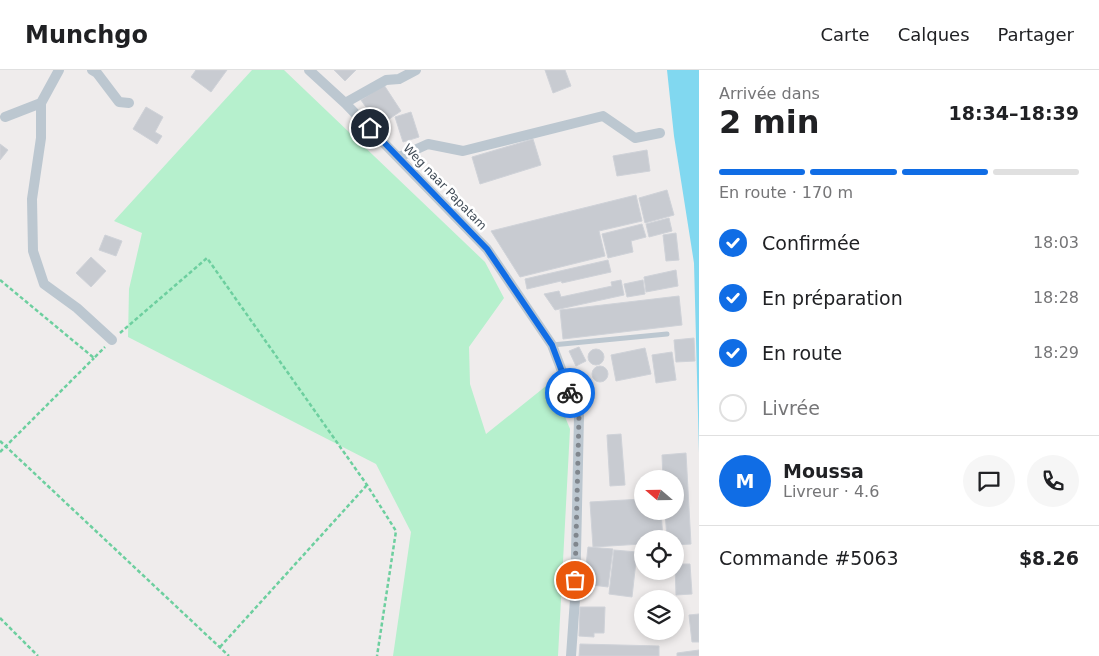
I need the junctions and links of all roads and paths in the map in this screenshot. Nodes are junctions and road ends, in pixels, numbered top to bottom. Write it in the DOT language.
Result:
graph roads {
  1 [pos="59,70"];
  2 [pos="92,70"];
  3 [pos="309,70"];
  4 [pos="416,70"];
  5 [pos="41,103"];
  6 [pos="130,103"];
  7 [pos="345,103"];
  8 [pos="5,117"];
  9 [pos="660,133"];
  10 [pos="399,158"];
  11 [pos="0,280"];
  12 [pos="667,334"];
  13 [pos="112,340"];
  14 [pos="552,345"];
  15 [pos="94,358"];
  16 [pos="0,441"];
  17 [pos="6,446"];
  18 [pos="0,452"];
  19 [pos="367,485"];
  20 [pos="0,618"];
  21 [pos="220,647"];
  22 [pos="38,656"];
  23 [pos="230,656"];
  24 [pos="377,656"];
  25 [pos="571,656"];
  1 -- 5 [label="street"];
  2 -- 6 [label="street"];
  3 -- 7 [label="street, Weg naar Papatam"];
  4 -- 7 [label="street"];
  5 -- 8 [label="street"];
  5 -- 13 [label="street"];
  7 -- 10 [label="street, Weg naar Papatam"];
  9 -- 10 [label="street"];
  10 -- 14 [label="street, Weg naar Papatam"];
  11 -- 15 [label="path"];
  12 -- 14 [label="lane"];
  13 -- 15 [label="path"];
  13 -- 19 [label="path"];
  14 -- 25 [label="street, Weg naar Papatam"];
  15 -- 17 [label="path"];
  16 -- 17 [label="path"];
  17 -- 18 [label="path"];
  17 -- 21 [label="path"];
  19 -- 21 [label="path"];
  19 -- 24 [label="path"];
  20 -- 22 [label="path"];
  21 -- 23 [label="path"];
}
